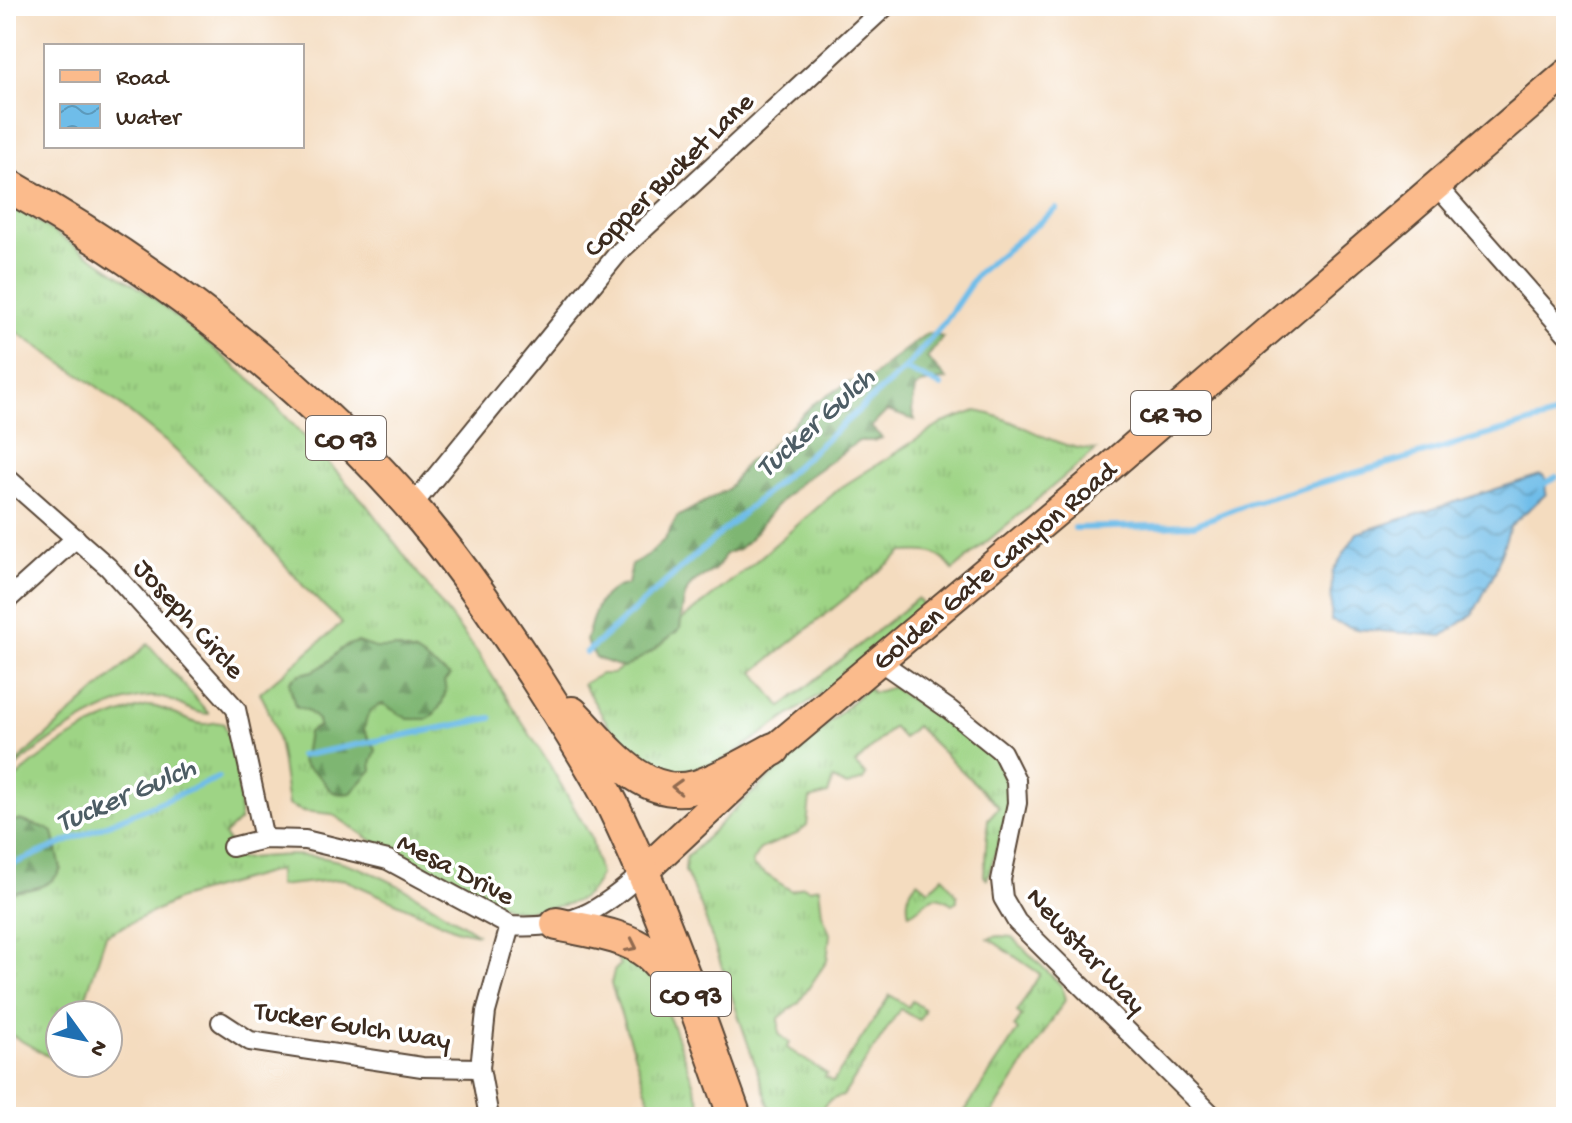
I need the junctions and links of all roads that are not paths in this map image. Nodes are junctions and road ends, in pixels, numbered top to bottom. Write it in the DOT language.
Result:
graph roads {
  1 [pos="886,6"];
  2 [pos="1566,74"];
  3 [pos="6,184"];
  4 [pos="1436,185"];
  5 [pos="1566,333"];
  6 [pos="6,477"];
  7 [pos="411,507"];
  8 [pos="76,538"];
  9 [pos="6,601"];
  10 [pos="878,660"];
  11 [pos="531,670"];
  12 [pos="774,749"];
  13 [pos="264,839"];
  14 [pos="232,847"];
  15 [pos="643,872"];
  16 [pos="557,924"];
  17 [pos="510,926"];
  18 [pos="697,1011"];
  19 [pos="221,1022"];
  20 [pos="480,1068"];
  21 [pos="489,1117"];
  22 [pos="735,1117"];
  23 [pos="1214,1117"];
  1 -- 7 [label="street, Copper Bucket Lane"];
  2 -- 4 [label="main road, Golden Gate Canyon Road / CR 70"];
  3 -- 7 [label="highway, CO 93"];
  4 -- 5 [label="street"];
  4 -- 10 [label="main road, Golden Gate Canyon Road / CR 70"];
  6 -- 8 [label="street, Joseph Circle"];
  7 -- 11 [label="highway, CO 93"];
  8 -- 9 [label="street"];
  8 -- 13 [label="street, Joseph Circle"];
  10 -- 12 [label="main road, Golden Gate Canyon Road / CR 70"];
  10 -- 23 [label="street, Newstar Way"];
  12 -- 11 [label="highway, one-way"];
  11 -- 15 [label="highway, CO 93"];
  12 -- 15 [label="main road, Golden Gate Canyon Road / CR 70"];
  13 -- 14 [label="street, Mesa Drive"];
  13 -- 17 [label="street, Mesa Drive"];
  15 -- 16 [label="street, Mesa Drive"];
  15 -- 18 [label="highway, CO 93"];
  16 -- 17 [label="street, Mesa Drive"];
  16 -- 18 [label="highway, one-way"];
  17 -- 20 [label="street"];
  18 -- 22 [label="highway, CO 93"];
  19 -- 20 [label="street, Tucker Gulch Way"];
  20 -- 21 [label="street"];
}
